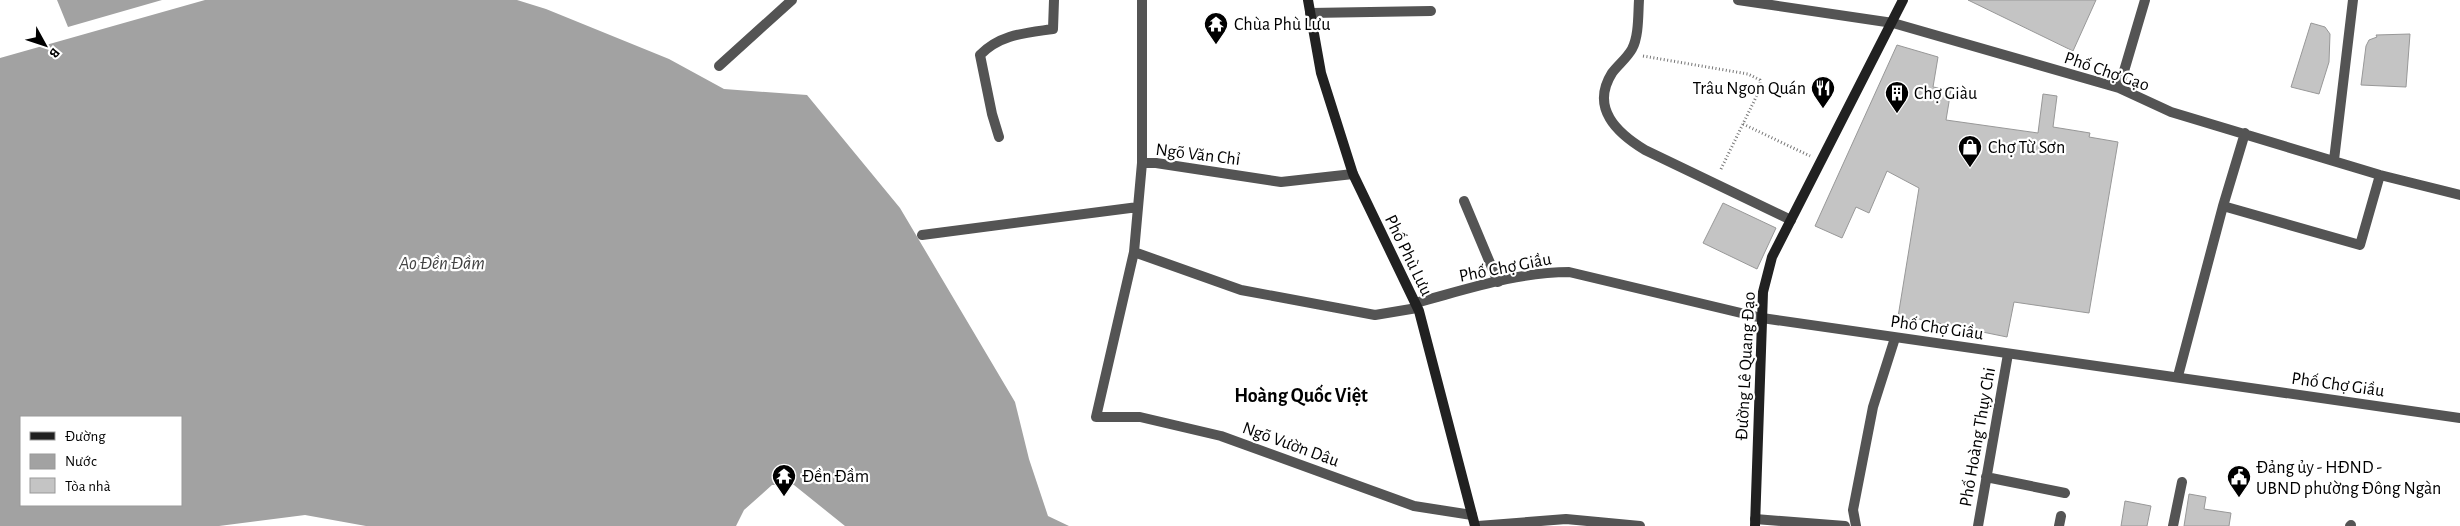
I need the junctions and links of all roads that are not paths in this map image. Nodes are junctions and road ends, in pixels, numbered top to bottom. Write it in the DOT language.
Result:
graph roads {
  1 [pos="792,0"];
  2 [pos="1054,0"];
  3 [pos="1142,0"];
  4 [pos="1308,0"];
  5 [pos="1639,0"];
  6 [pos="1738,0"];
  7 [pos="1903,0"];
  8 [pos="2145,0"];
  9 [pos="2353,0"];
  10 [pos="1431,12"];
  11 [pos="1310,13"];
  12 [pos="1893,23"];
  13 [pos="719,66"];
  14 [pos="2119,88"];
  15 [pos="2245,133"];
  16 [pos="999,137"];
  17 [pos="2334,160"];
  18 [pos="1142,164"];
  19 [pos="1353,174"];
  20 [pos="2380,175"];
  21 [pos="2460,195"];
  22 [pos="1464,201"];
  23 [pos="2223,206"];
  24 [pos="1138,207"];
  25 [pos="1791,220"];
  26 [pos="922,235"];
  27 [pos="1134,252"];
  28 [pos="1498,282"];
  29 [pos="1416,305"];
  30 [pos="1762,318"];
  31 [pos="1894,338"];
  32 [pos="2008,354"];
  33 [pos="2178,376"];
  34 [pos="2460,418"];
  35 [pos="1986,478"];
  36 [pos="2182,482"];
  37 [pos="2065,494"];
  38 [pos="1472,515"];
  39 [pos="1755,523"];
  40 [pos="1476,526"];
  41 [pos="1640,526"];
  42 [pos="1845,526"];
  43 [pos="1856,526"];
  44 [pos="1978,526"];
  45 [pos="2173,526"];
  1 -- 13 [label="street"];
  2 -- 16 [label="street"];
  3 -- 18 [label="street, Ngõ Văn Chỉ"];
  4 -- 11 [label="main road, Phố Phù Lưu"];
  5 -- 25 [label="street"];
  6 -- 12 [label="street, Phố Chợ Gạo"];
  7 -- 12 [label="main road, Đường Lê Quang Đạo"];
  8 -- 14 [label="street"];
  9 -- 17 [label="street"];
  10 -- 11 [label="street"];
  11 -- 19 [label="main road, Phố Phù Lưu"];
  12 -- 14 [label="street, Phố Chợ Gạo"];
  12 -- 25 [label="main road, Đường Lê Quang Đạo"];
  14 -- 15 [label="street, Phố Chợ Gạo"];
  15 -- 17 [label="street, Phố Chợ Gạo"];
  15 -- 23 [label="street"];
  17 -- 20 [label="street, Phố Chợ Gạo"];
  18 -- 19 [label="street, Ngõ Văn Chỉ"];
  18 -- 24 [label="street"];
  19 -- 29 [label="main road, Phố Phù Lưu"];
  20 -- 21 [label="street, Phố Chợ Gạo"];
  20 -- 23 [label="street"];
  22 -- 28 [label="street"];
  23 -- 33 [label="street"];
  24 -- 26 [label="street"];
  24 -- 27 [label="street"];
  25 -- 30 [label="main road, Đường Lê Quang Đạo"];
  27 -- 29 [label="street, Phố Chợ Giầu"];
  27 -- 38 [label="street, Ngõ Vườn Dâu"];
  28 -- 29 [label="street, Phố Chợ Giầu"];
  28 -- 30 [label="street, Phố Chợ Giầu"];
  29 -- 38 [label="main road, Phố Phù Lưu"];
  30 -- 31 [label="street, Phố Chợ Giầu"];
  30 -- 39 [label="main road, Đường Lê Quang Đạo"];
  31 -- 32 [label="street, Phố Chợ Giầu"];
  31 -- 43 [label="street"];
  32 -- 33 [label="street, Phố Chợ Giầu"];
  32 -- 35 [label="street, Phố Hoàng Thụy Chi"];
  33 -- 34 [label="street, Phố Chợ Giầu"];
  35 -- 37 [label="street"];
  35 -- 44 [label="street, Phố Hoàng Thụy Chi"];
  36 -- 45 [label="street"];
  38 -- 40 [label="main road, Phố Phù Lưu"];
  39 -- 42 [label="street"];
  40 -- 41 [label="street"];
}
